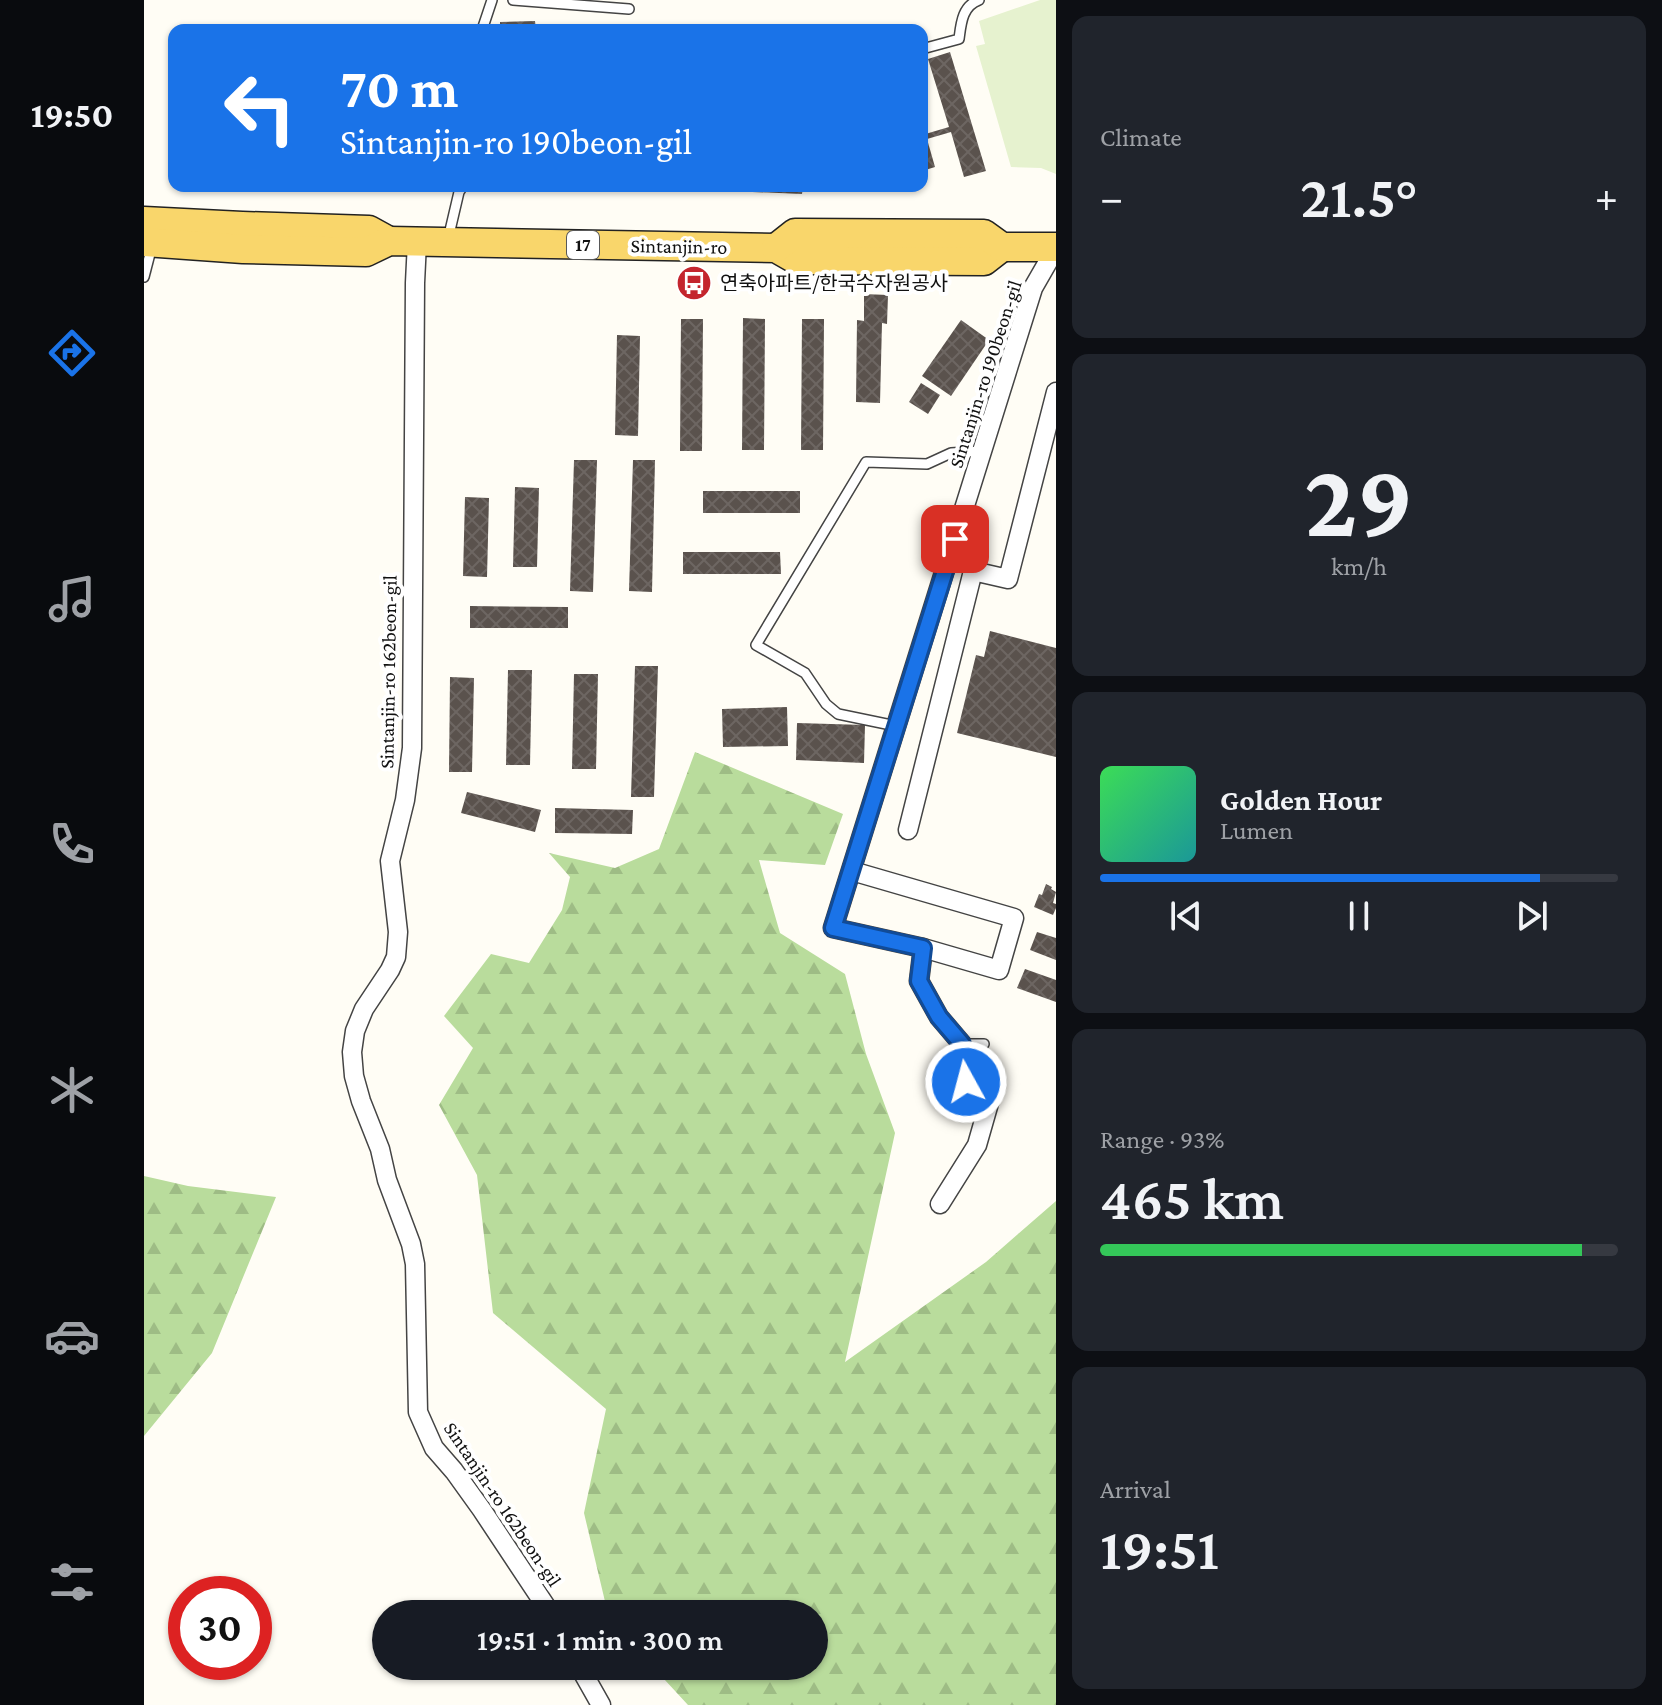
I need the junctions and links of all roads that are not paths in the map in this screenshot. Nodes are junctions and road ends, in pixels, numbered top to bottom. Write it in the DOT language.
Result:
graph roads {
  1 [pos="492,0"];
  2 [pos="513,0"];
  3 [pos="979,0"];
  4 [pos="629,9"];
  5 [pos="484,24"];
  6 [pos="928,47"];
  7 [pos="459,192"];
  8 [pos="147,235"];
  9 [pos="403,242"];
  10 [pos="447,242"];
  11 [pos="1056,247"];
  12 [pos="144,277"];
  13 [pos="1056,392"];
  14 [pos="982,451"];
  15 [pos="896,726"];
  16 [pos="908,830"];
  17 [pos="852,871"];
  18 [pos="923,948"];
  19 [pos="962,1044"];
  20 [pos="984,1044"];
  21 [pos="940,1204"];
  22 [pos="542,1600"];
  23 [pos="587,1680"];
  24 [pos="601,1705"];
  1 -- 5 [label="lane"];
  2 -- 4 [label="lane"];
  3 -- 6 [label="lane"];
  7 -- 10 [label="lane"];
  8 -- 9 [label="main road, Sintanjin-ro / 17"];
  8 -- 12 [label="lane"];
  9 -- 10 [label="main road, Sintanjin-ro / 17"];
  9 -- 22 [label="street, Sintanjin-ro 162beon-gil"];
  10 -- 11 [label="main road, Sintanjin-ro / 17"];
  11 -- 14 [label="street, Sintanjin-ro 190beon-gil"];
  13 -- 16 [label="street"];
  14 -- 15 [label="street, Sintanjin-ro 190beon-gil"];
  14 -- 15 [label="lane"];
  15 -- 17 [label="street, Sintanjin-ro 190beon-gil"];
  17 -- 18 [label="street, Sintanjin-ro 190beon-gil"];
  17 -- 18 [label="street"];
  18 -- 19 [label="street"];
  19 -- 20 [label="lane"];
  19 -- 21 [label="street"];
  23 -- 24 [label="street"];
}
